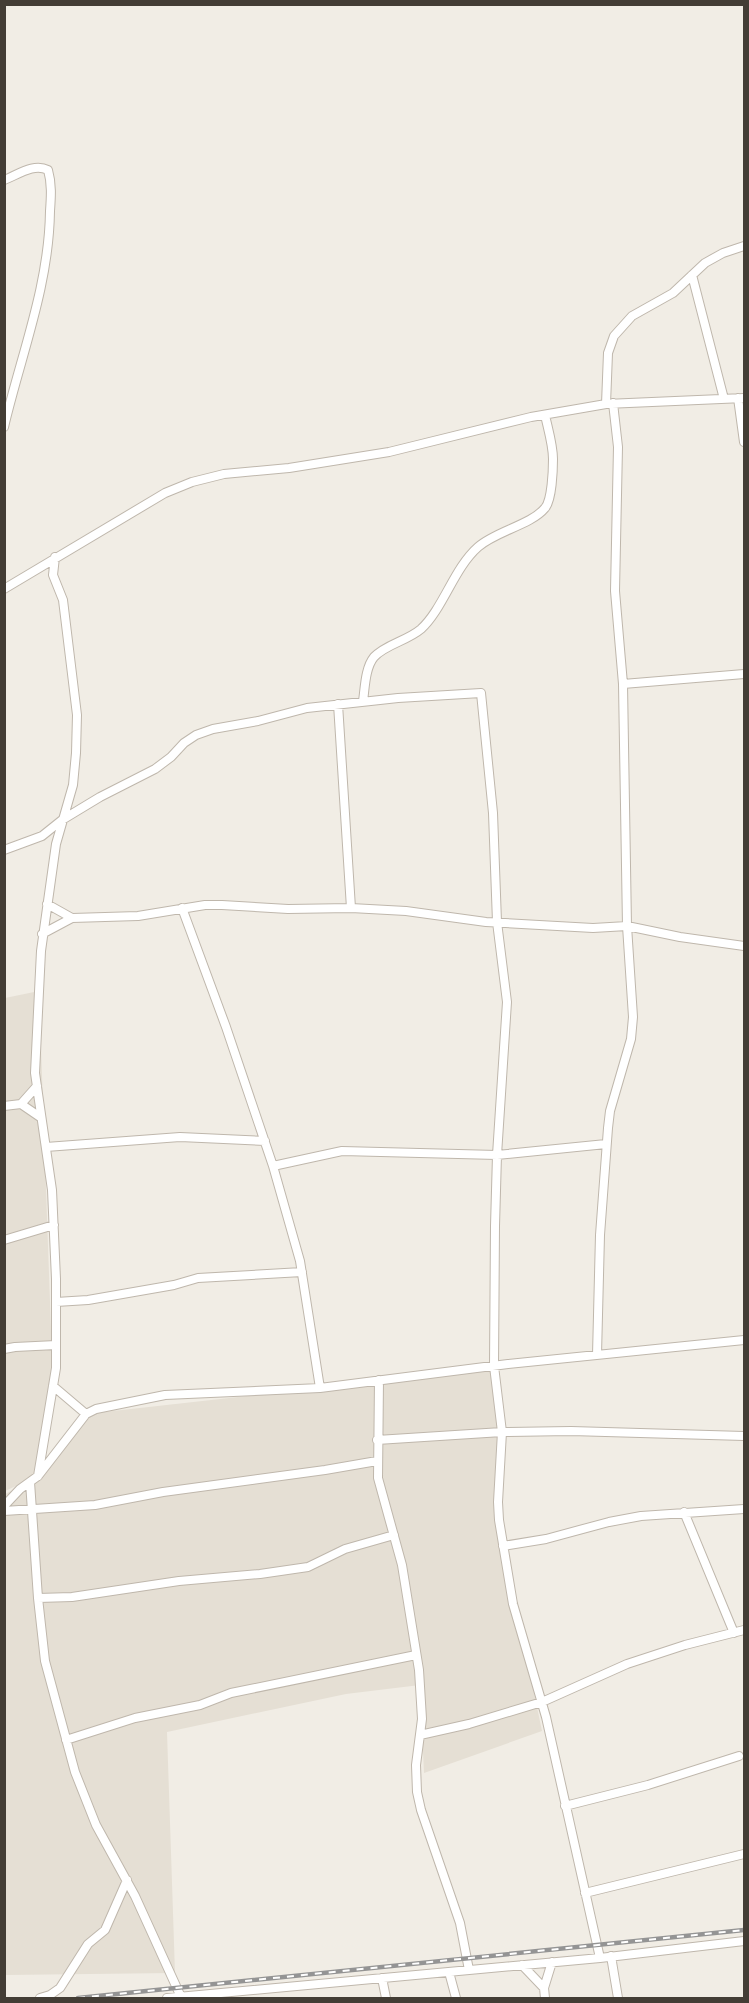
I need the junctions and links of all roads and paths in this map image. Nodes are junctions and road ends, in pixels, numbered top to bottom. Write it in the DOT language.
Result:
graph roads {
  1 [pos="4,180"];
  2 [pos="744,246"];
  3 [pos="692,275"];
  4 [pos="741,398"];
  5 [pos="724,399"];
  6 [pos="609,403"];
  7 [pos="545,415"];
  8 [pos="4,427"];
  9 [pos="744,442"];
  10 [pos="55,557"];
  11 [pos="38,567"];
  12 [pos="53,575"];
  13 [pos="4,589"];
  14 [pos="744,674"];
  15 [pos="623,684"];
  16 [pos="363,701"];
  17 [pos="338,704"];
  18 [pos="62,820"];
  19 [pos="4,850"];
  20 [pos="47,904"];
  21 [pos="182,908"];
  22 [pos="351,908"];
  23 [pos="72,918"];
  24 [pos="497,922"];
  25 [pos="627,926"];
  26 [pos="42,934"];
  27 [pos="744,946"];
  28 [pos="37,1086"];
  29 [pos="21,1104"];
  30 [pos="4,1106"];
  31 [pos="40,1118"];
  32 [pos="265,1140"];
  33 [pos="606,1144"];
  34 [pos="46,1147"];
  35 [pos="497,1155"];
  36 [pos="273,1166"];
  37 [pos="54,1225"];
  38 [pos="4,1239"];
  39 [pos="302,1272"];
  40 [pos="56,1302"];
  41 [pos="744,1340"];
  42 [pos="56,1345"];
  43 [pos="4,1349"];
  44 [pos="597,1355"];
  45 [pos="494,1366"];
  46 [pos="379,1380"];
  47 [pos="53,1386"];
  48 [pos="320,1388"];
  49 [pos="86,1414"];
  50 [pos="502,1432"];
  51 [pos="744,1436"];
  52 [pos="377,1440"];
  53 [pos="377,1461"];
  54 [pos="34,1479"];
  55 [pos="4,1508"];
  56 [pos="33,1509"];
  57 [pos="744,1509"];
  58 [pos="684,1512"];
  59 [pos="394,1535"];
  60 [pos="503,1546"];
  61 [pos="38,1598"];
  62 [pos="744,1630"];
  63 [pos="734,1633"];
  64 [pos="417,1655"];
  65 [pos="542,1702"];
  66 [pos="420,1735"];
  67 [pos="66,1740"];
  68 [pos="739,1756"];
  69 [pos="565,1806"];
  70 [pos="744,1854"];
  71 [pos="127,1880"];
  72 [pos="585,1893"];
  73 [pos="744,1941"];
  74 [pos="611,1956"];
  75 [pos="600,1958"];
  76 [pos="552,1962"];
  77 [pos="522,1965"];
  78 [pos="469,1970"];
  79 [pos="449,1972"];
  80 [pos="382,1978"];
  81 [pos="544,1988"];
  82 [pos="181,1997"];
  83 [pos="40,1998"];
  84 [pos="167,1998"];
  85 [pos="386,1998"];
  86 [pos="456,1998"];
  87 [pos="545,1998"];
  88 [pos="618,1998"];
  1 -- 8 [label="street"];
  2 -- 3 [label="street"];
  3 -- 5 [label="street"];
  3 -- 6 [label="street"];
  4 -- 5 [label="street"];
  4 -- 9 [label="street"];
  5 -- 6 [label="street"];
  6 -- 7 [label="street"];
  6 -- 15 [label="street"];
  7 -- 10 [label="street"];
  7 -- 16 [label="street"];
  10 -- 11 [label="street"];
  10 -- 12 [label="street"];
  11 -- 12 [label="street"];
  11 -- 13 [label="street"];
  12 -- 18 [label="street"];
  14 -- 15 [label="street"];
  15 -- 25 [label="street"];
  16 -- 17 [label="street"];
  16 -- 24 [label="street"];
  17 -- 18 [label="street"];
  17 -- 22 [label="street"];
  18 -- 19 [label="street"];
  18 -- 20 [label="street"];
  20 -- 23 [label="street"];
  20 -- 26 [label="street"];
  21 -- 22 [label="street"];
  21 -- 23 [label="street"];
  21 -- 32 [label="street"];
  22 -- 24 [label="street"];
  23 -- 26 [label="street"];
  24 -- 25 [label="street"];
  24 -- 35 [label="street"];
  25 -- 27 [label="street"];
  25 -- 33 [label="street"];
  26 -- 28 [label="street"];
  28 -- 29 [label="street"];
  28 -- 31 [label="street"];
  29 -- 30 [label="street"];
  29 -- 31 [label="street"];
  31 -- 34 [label="street"];
  32 -- 34 [label="street"];
  32 -- 36 [label="street"];
  33 -- 35 [label="street"];
  33 -- 44 [label="street"];
  34 -- 37 [label="street"];
  35 -- 36 [label="street"];
  35 -- 45 [label="street"];
  36 -- 39 [label="street"];
  37 -- 38 [label="street"];
  37 -- 40 [label="street"];
  39 -- 40 [label="street"];
  39 -- 48 [label="street"];
  40 -- 42 [label="street"];
  41 -- 44 [label="street"];
  42 -- 43 [label="street"];
  42 -- 47 [label="street"];
  44 -- 45 [label="street"];
  45 -- 46 [label="street"];
  45 -- 50 [label="street"];
  46 -- 48 [label="street"];
  46 -- 52 [label="street"];
  47 -- 49 [label="street"];
  47 -- 54 [label="street"];
  48 -- 49 [label="street"];
  49 -- 54 [label="street"];
  50 -- 51 [label="street"];
  50 -- 52 [label="street"];
  50 -- 60 [label="street"];
  52 -- 53 [label="street"];
  53 -- 56 [label="street"];
  53 -- 59 [label="street"];
  54 -- 55 [label="street"];
  54 -- 56 [label="street"];
  55 -- 56 [label="street"];
  56 -- 61 [label="street"];
  57 -- 58 [label="street"];
  58 -- 60 [label="street"];
  58 -- 63 [label="street"];
  59 -- 61 [label="street"];
  59 -- 64 [label="street"];
  60 -- 65 [label="street"];
  61 -- 67 [label="street"];
  62 -- 63 [label="street"];
  63 -- 65 [label="street"];
  64 -- 66 [label="street"];
  64 -- 67 [label="street"];
  65 -- 66 [label="street"];
  65 -- 69 [label="street"];
  66 -- 78 [label="street"];
  67 -- 71 [label="street"];
  68 -- 69 [label="street"];
  69 -- 72 [label="street"];
  70 -- 72 [label="street"];
  71 -- 82 [label="street"];
  71 -- 83 [label="street"];
  72 -- 75 [label="street"];
  73 -- 74 [label="street"];
  74 -- 75 [label="street"];
  74 -- 88 [label="street"];
  75 -- 76 [label="street"];
  76 -- 77 [label="street"];
  76 -- 81 [label="street"];
  77 -- 78 [label="street"];
  77 -- 81 [label="street"];
  78 -- 79 [label="street"];
  79 -- 80 [label="street"];
  79 -- 86 [label="street"];
  80 -- 82 [label="street"];
  80 -- 85 [label="street"];
  81 -- 87 [label="street"];
  82 -- 84 [label="street"];
}
